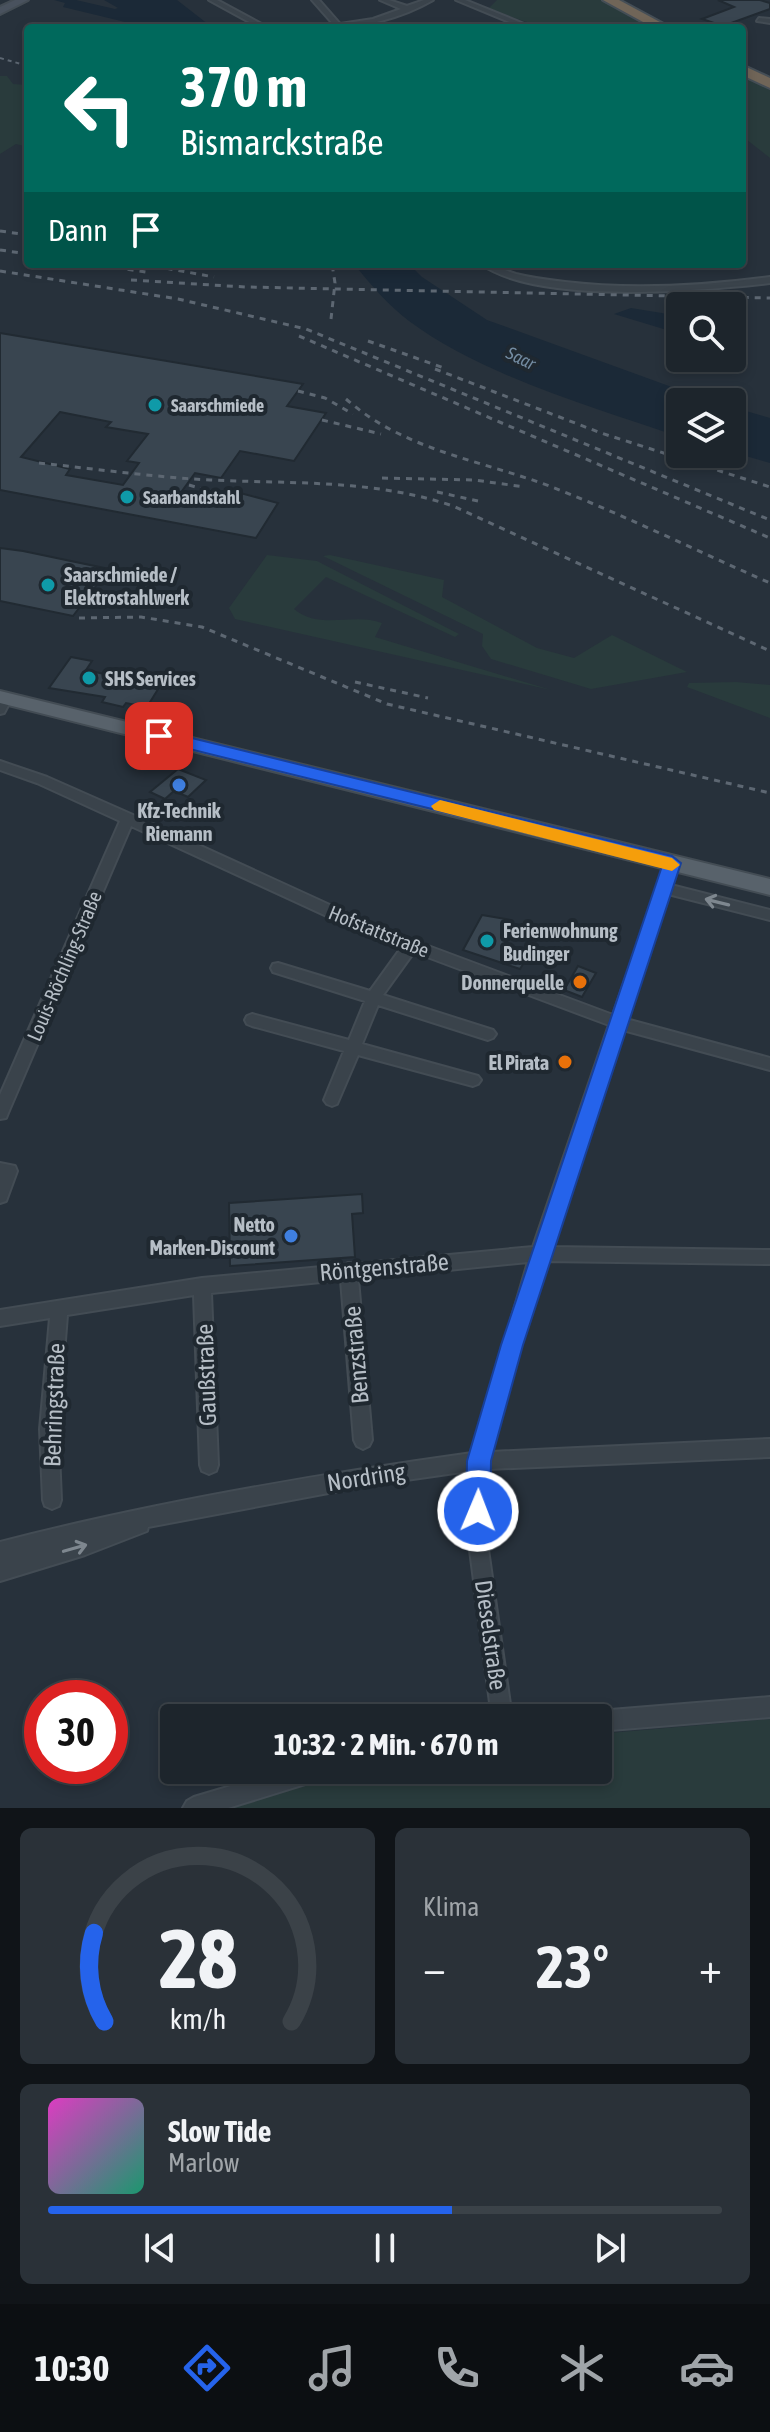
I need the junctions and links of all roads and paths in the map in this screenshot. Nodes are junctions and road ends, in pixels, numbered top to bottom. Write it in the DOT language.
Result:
graph roads {
  1 [pos="23,0"];
  2 [pos="212,0"];
  3 [pos="315,0"];
  4 [pos="383,0"];
  5 [pos="430,0"];
  6 [pos="459,0"];
  7 [pos="490,0"];
  8 [pos="609,0"];
  9 [pos="619,0"];
  10 [pos="481,8"];
  11 [pos="408,9"];
  12 [pos="0,11"];
  13 [pos="759,20"];
  14 [pos="770,21"];
  15 [pos="367,23"];
  16 [pos="257,24"];
  17 [pos="332,24"];
  18 [pos="359,24"];
  19 [pos="520,24"];
  20 [pos="656,24"];
  21 [pos="666,24"];
  22 [pos="746,67"];
  23 [pos="770,79"];
  24 [pos="494,268"];
  25 [pos="770,280"];
  26 [pos="1,700"];
  27 [pos="0,765"];
  28 [pos="128,818"];
  29 [pos="672,863"];
  30 [pos="770,887"];
  31 [pos="664,888"];
  32 [pos="770,915"];
  33 [pos="411,945"];
  34 [pos="278,968"];
  35 [pos="373,999"];
  36 [pos="252,1020"];
  37 [pos="619,1023"];
  38 [pos="488,1034"];
  39 [pos="352,1047"];
  40 [pos="770,1064"];
  41 [pos="473,1080"];
  42 [pos="332,1100"];
  43 [pos="0,1113"];
  44 [pos="0,1170"];
  45 [pos="0,1196"];
  46 [pos="539,1254"];
  47 [pos="770,1257"];
  48 [pos="349,1270"];
  49 [pos="202,1286"];
  50 [pos="59,1311"];
  51 [pos="0,1318"];
  52 [pos="363,1440"];
  53 [pos="770,1448"];
  54 [pos="479,1461"];
  55 [pos="209,1465"];
  56 [pos="52,1500"];
  57 [pos="156,1517"];
  58 [pos="0,1552"];
  59 [pos="0,1571"];
  60 [pos="500,1704"];
  61 [pos="770,1707"];
  62 [pos="612,1720"];
  63 [pos="272,1784"];
  64 [pos="194,1808"];
  1 -- 12 [label="main road"];
  2 -- 16 [label="street"];
  3 -- 17 [label="street"];
  4 -- 11 [label="street"];
  5 -- 11 [label="street"];
  6 -- 10 [label="street"];
  7 -- 10 [label="street"];
  8 -- 20 [label="highway"];
  9 -- 21 [label="highway"];
  10 -- 19 [label="street"];
  11 -- 15 [label="street"];
  13 -- 14 [label="street"];
  15 -- 18 [label="street"];
  22 -- 23 [label="highway"];
  24 -- 25 [label="street"];
  26 -- 29 [label="main road"];
  27 -- 28 [label="street, Hofstattstraße"];
  28 -- 33 [label="street, Hofstattstraße"];
  28 -- 43 [label="street, Louis-Röchling-Straße"];
  29 -- 30 [label="main road"];
  29 -- 31 [label="street, Dieselstraße"];
  32 -- 31 [label="street, one-way"];
  31 -- 37 [label="street, Dieselstraße"];
  33 -- 35 [label="street"];
  33 -- 37 [label="street, Hofstattstraße"];
  34 -- 35 [label="street"];
  35 -- 38 [label="street"];
  35 -- 39 [label="street"];
  36 -- 39 [label="street"];
  37 -- 40 [label="street, Hofstattstraße"];
  37 -- 46 [label="street, Dieselstraße"];
  39 -- 41 [label="street"];
  39 -- 42 [label="street"];
  44 -- 45 [label="street"];
  46 -- 47 [label="street, Röntgenstraße"];
  46 -- 48 [label="street, Röntgenstraße"];
  46 -- 54 [label="street, Dieselstraße"];
  48 -- 49 [label="street, Röntgenstraße"];
  48 -- 52 [label="street, Benzstraße"];
  49 -- 50 [label="street, Röntgenstraße"];
  49 -- 55 [label="street, Gaußstraße"];
  50 -- 51 [label="street, Röntgenstraße"];
  50 -- 56 [label="street, Behringstraße"];
  53 -- 54 [label="street, Nordring"];
  54 -- 57 [label="street, Nordring"];
  54 -- 60 [label="street, Dieselstraße"];
  57 -- 58 [label="street, Nordring"];
  59 -- 57 [label="street, Nordring, one-way"];
  61 -- 62 [label="street"];
  63 -- 64 [label="street"];
}
